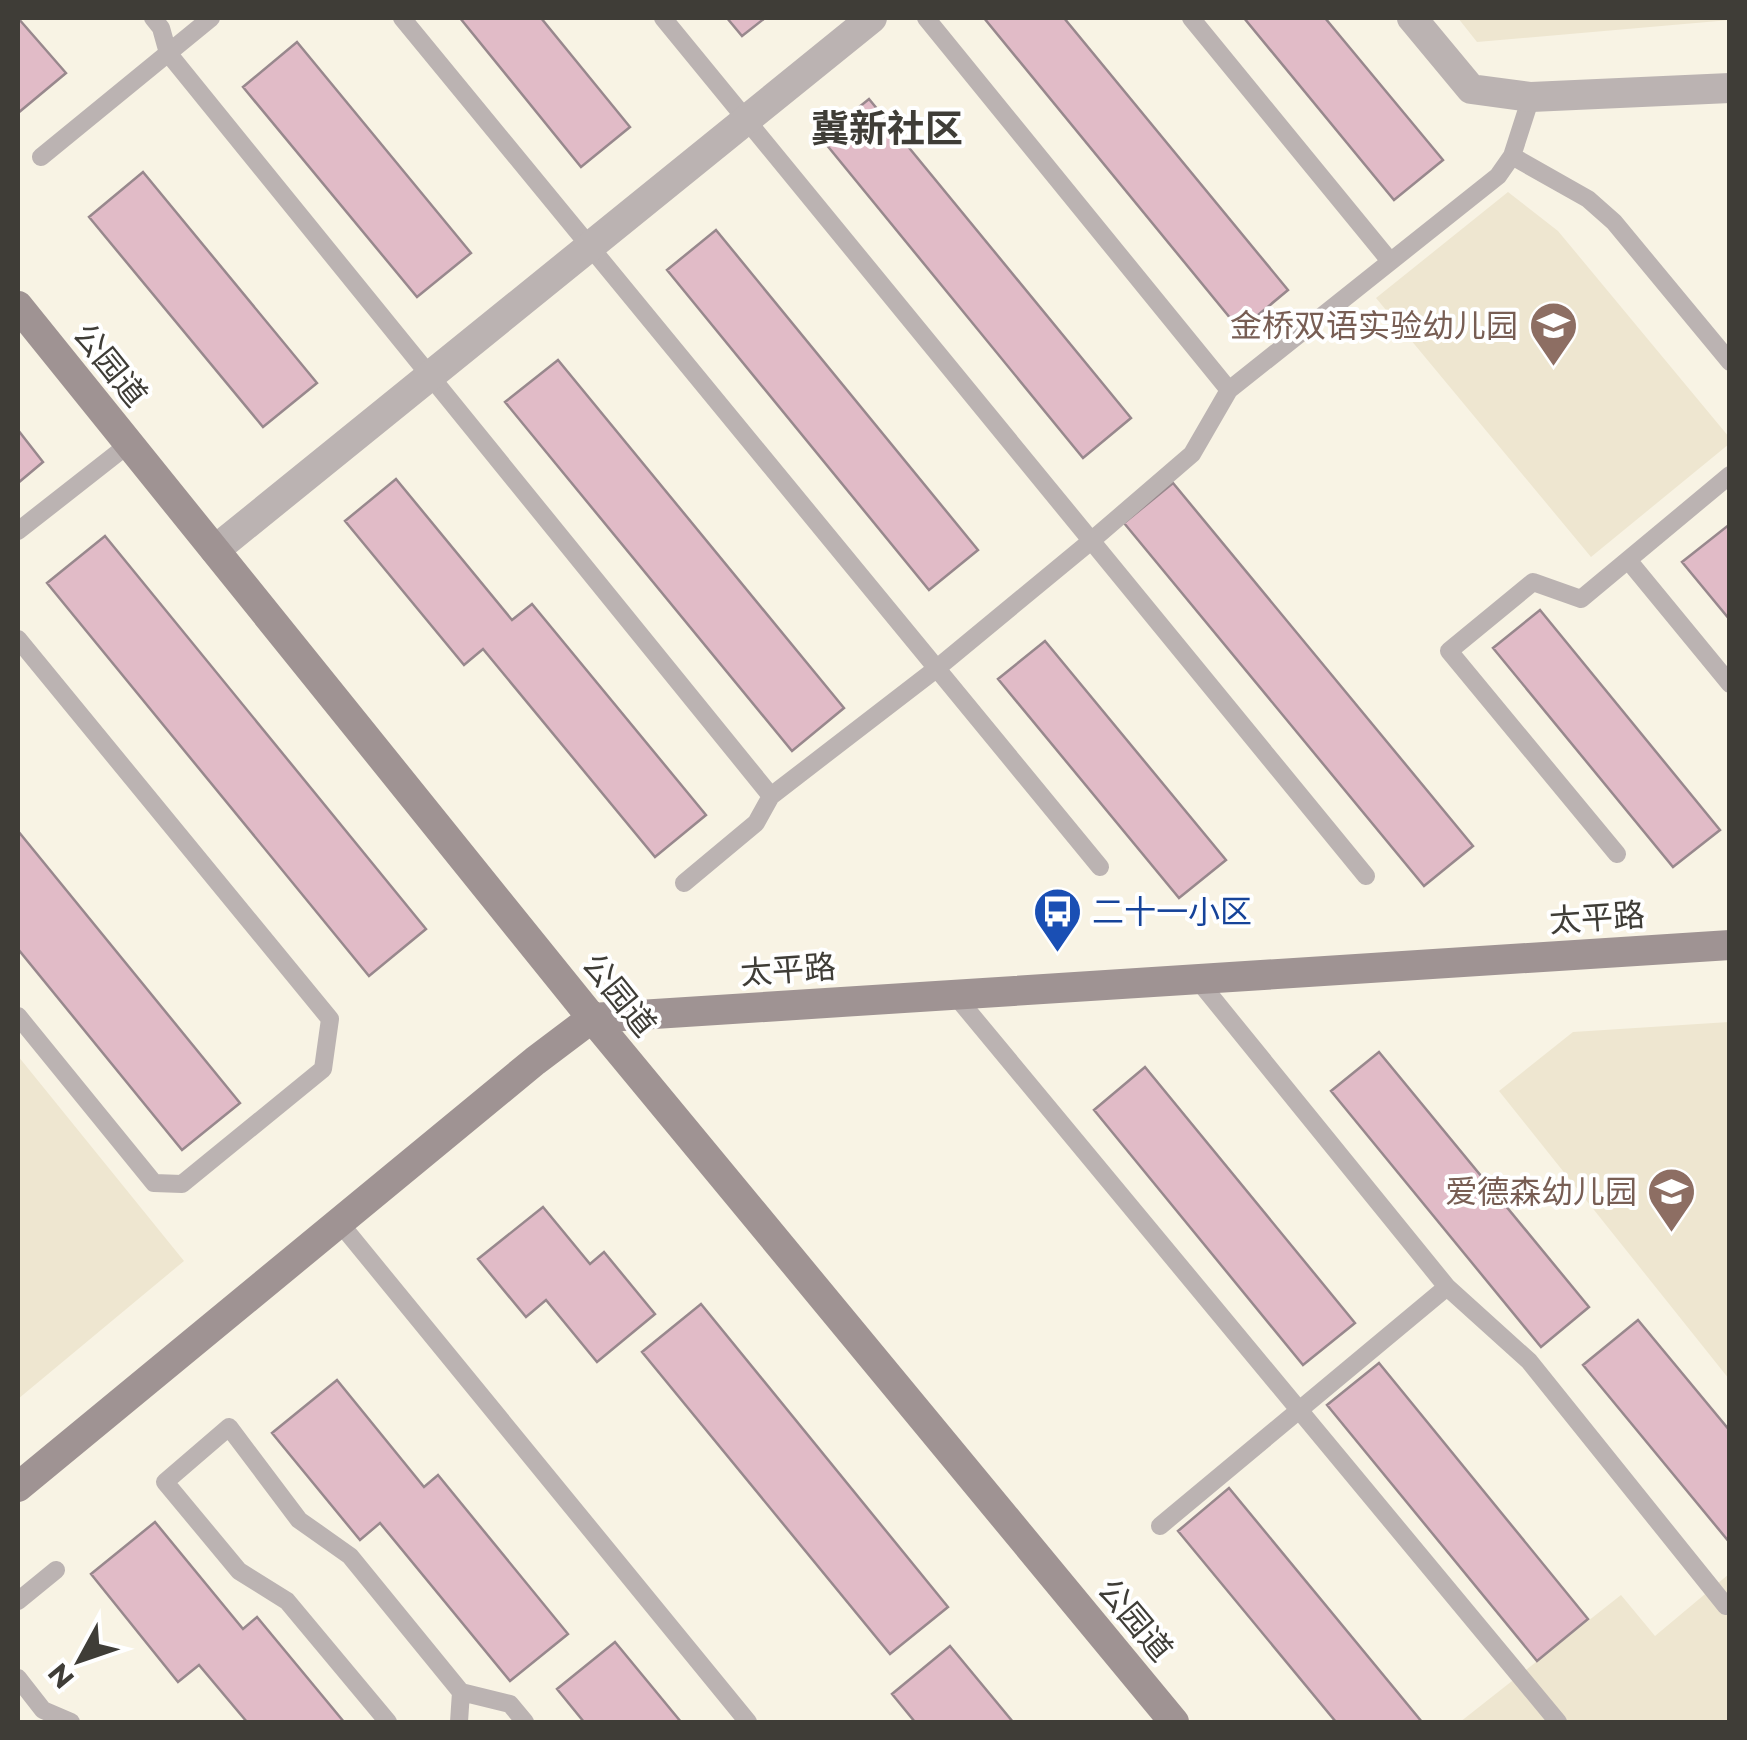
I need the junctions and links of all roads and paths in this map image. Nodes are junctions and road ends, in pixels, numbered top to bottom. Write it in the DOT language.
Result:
graph roads {
  1 [pos="152,18"];
  2 [pos="212,18"];
  3 [pos="402,18"];
  4 [pos="663,18"];
  5 [pos="872,18"];
  6 [pos="926,18"];
  7 [pos="1191,18"];
  8 [pos="1412,18"];
  9 [pos="168,53"];
  10 [pos="1730,88"];
  11 [pos="1531,97"];
  12 [pos="746,120"];
  13 [pos="1512,156"];
  14 [pos="42,158"];
  15 [pos="590,246"];
  16 [pos="1390,261"];
  17 [pos="18,306"];
  18 [pos="1730,362"];
  19 [pos="430,376"];
  20 [pos="1230,390"];
  21 [pos="129,444"];
  22 [pos="1730,474"];
  23 [pos="18,531"];
  24 [pos="1091,541"];
  25 [pos="215,550"];
  26 [pos="1628,560"];
  27 [pos="18,639"];
  28 [pos="936,669"];
  29 [pos="1730,684"];
  30 [pos="771,796"];
  31 [pos="1617,854"];
  32 [pos="1100,867"];
  33 [pos="1366,876"];
  34 [pos="684,882"];
  35 [pos="1730,944"];
  36 [pos="1197,979"];
  37 [pos="954,994"];
  38 [pos="18,1016"];
  39 [pos="592,1018"];
  40 [pos="339,1222"];
  41 [pos="1447,1287"];
  42 [pos="1299,1411"];
  43 [pos="18,1487"];
  44 [pos="1160,1526"];
  45 [pos="56,1570"];
  46 [pos="18,1600"];
  47 [pos="1726,1606"];
  48 [pos="18,1678"];
  49 [pos="461,1692"];
  50 [pos="71,1722"];
  51 [pos="388,1722"];
  52 [pos="459,1722"];
  53 [pos="525,1722"];
  54 [pos="748,1722"];
  55 [pos="1174,1722"];
  56 [pos="1558,1722"];
  1 -- 9 [label="lane"];
  2 -- 9 [label="lane"];
  3 -- 15 [label="lane"];
  4 -- 12 [label="lane"];
  5 -- 12 [label="street"];
  6 -- 20 [label="lane"];
  7 -- 16 [label="lane"];
  8 -- 11 [label="street"];
  9 -- 14 [label="lane"];
  9 -- 19 [label="lane"];
  10 -- 11 [label="street"];
  11 -- 13 [label="lane"];
  12 -- 15 [label="street"];
  12 -- 24 [label="lane"];
  13 -- 16 [label="lane"];
  13 -- 18 [label="lane"];
  15 -- 19 [label="street"];
  15 -- 28 [label="lane"];
  16 -- 20 [label="lane"];
  17 -- 21 [label="street, 公园道"];
  19 -- 25 [label="street"];
  19 -- 30 [label="lane"];
  20 -- 24 [label="lane"];
  21 -- 23 [label="lane"];
  21 -- 25 [label="street, 公园道"];
  22 -- 26 [label="lane"];
  24 -- 28 [label="lane"];
  24 -- 33 [label="lane"];
  25 -- 39 [label="street, 公园道"];
  26 -- 29 [label="lane"];
  26 -- 31 [label="lane"];
  27 -- 38 [label="lane"];
  28 -- 30 [label="lane"];
  28 -- 32 [label="lane"];
  30 -- 34 [label="lane"];
  35 -- 36 [label="street, 太平路"];
  36 -- 37 [label="street, 太平路"];
  36 -- 41 [label="lane"];
  37 -- 39 [label="street, 太平路"];
  37 -- 42 [label="lane"];
  39 -- 40 [label="street"];
  39 -- 55 [label="street, 公园道"];
  40 -- 43 [label="street"];
  40 -- 54 [label="lane"];
  41 -- 42 [label="lane"];
  41 -- 47 [label="lane"];
  42 -- 44 [label="lane"];
  42 -- 56 [label="lane"];
  45 -- 46 [label="lane"];
  48 -- 50 [label="lane"];
  49 -- 51 [label="lane"];
  49 -- 52 [label="lane"];
  49 -- 53 [label="lane"];
}
